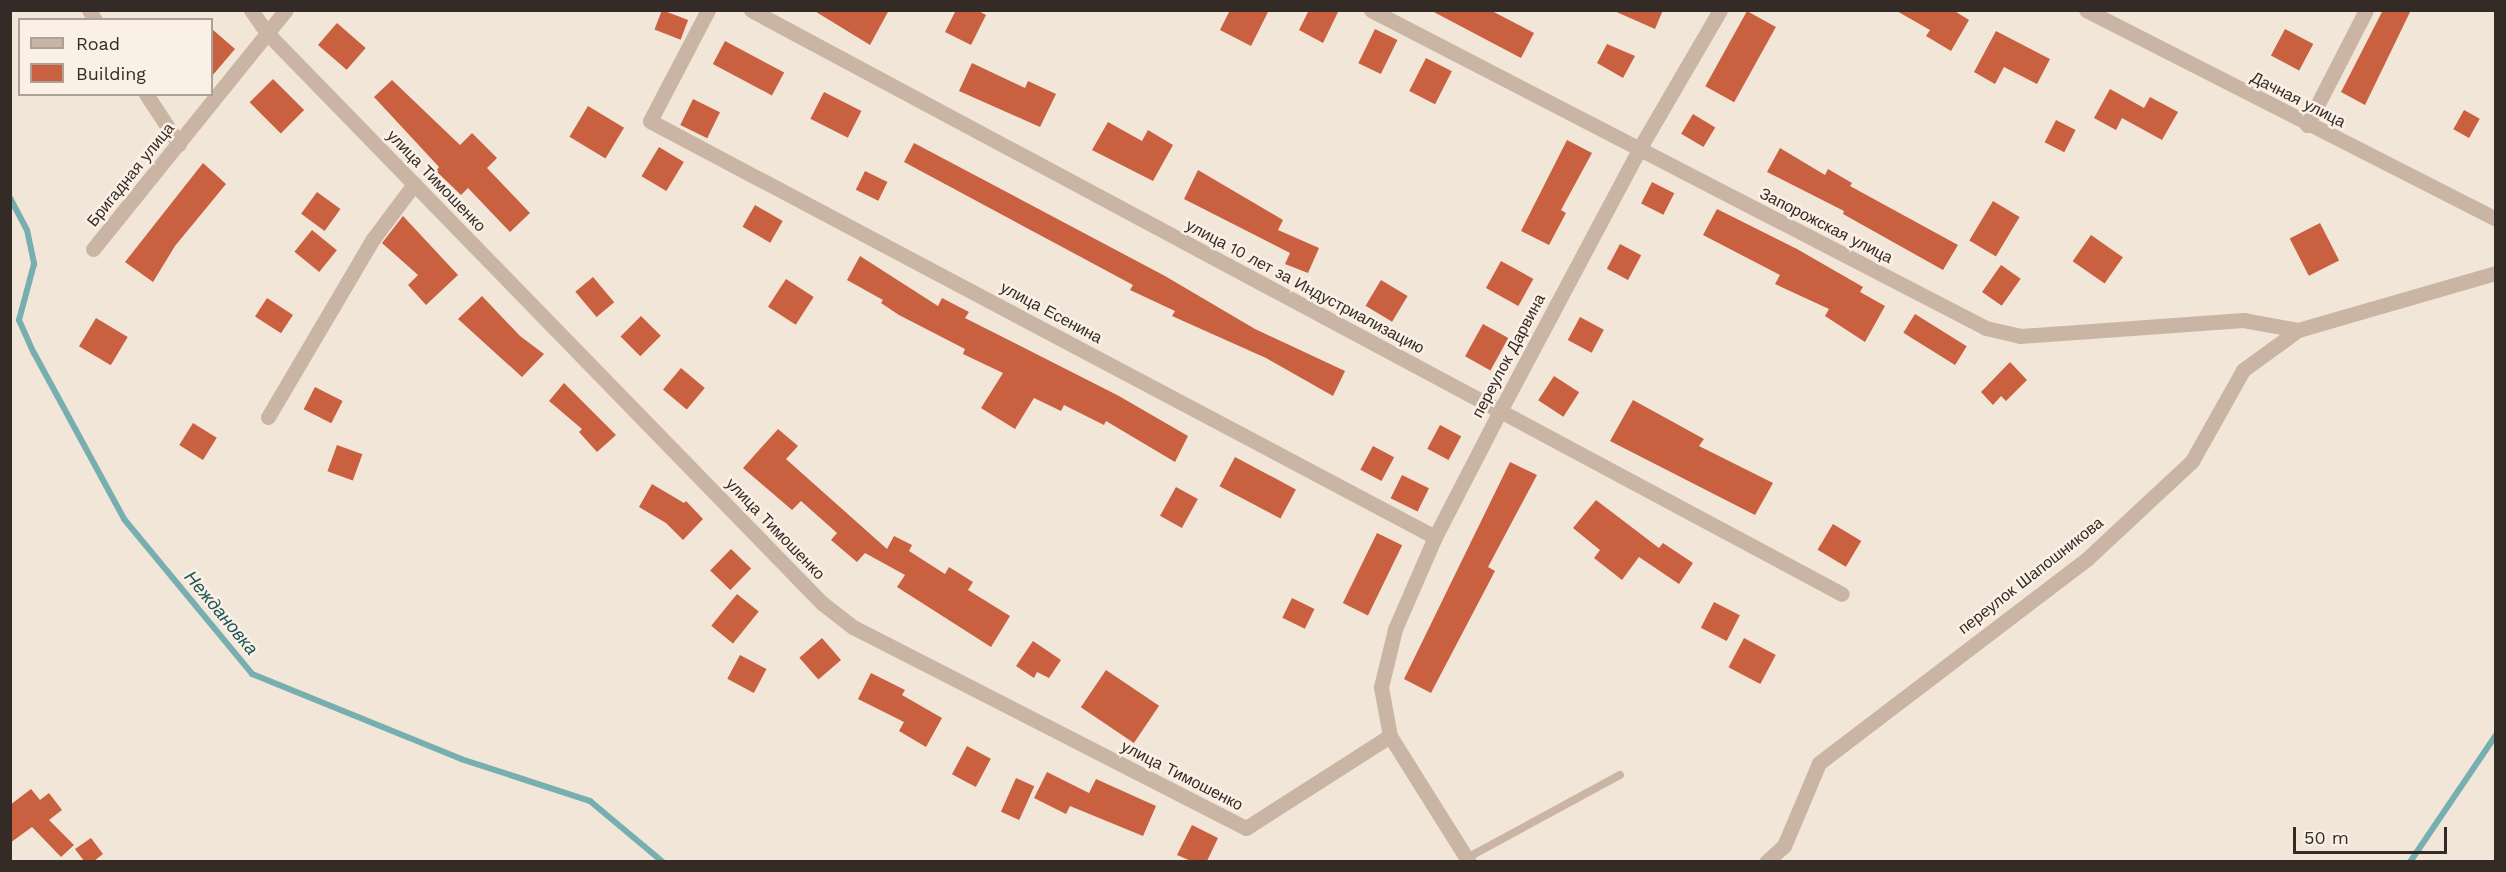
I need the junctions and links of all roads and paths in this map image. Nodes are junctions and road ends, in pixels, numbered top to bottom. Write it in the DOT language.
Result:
graph roads {
  1 [pos="251,10"];
  2 [pos="286,10"];
  3 [pos="708,10"];
  4 [pos="751,10"];
  5 [pos="1371,10"];
  6 [pos="1720,10"];
  7 [pos="2086,10"];
  8 [pos="2366,10"];
  9 [pos="268,34"];
  10 [pos="147,96"];
  11 [pos="2307,125"];
  12 [pos="179,144"];
  13 [pos="1638,151"];
  14 [pos="414,184"];
  15 [pos="2496,219"];
  16 [pos="93,249"];
  17 [pos="2496,273"];
  18 [pos="2298,330"];
  19 [pos="1500,411"];
  20 [pos="268,417"];
  21 [pos="1435,537"];
  22 [pos="1842,594"];
  23 [pos="1390,736"];
  24 [pos="1620,775"];
  25 [pos="1468,860"];
  26 [pos="1766,861"];
  1 -- 9 [label="street, улица Тимошенко"];
  2 -- 9 [label="street, Бригадная улица"];
  3 -- 21 [label="street, улица Есенина"];
  4 -- 19 [label="street, улица 10 лет за Индустриализацию"];
  5 -- 13 [label="street, Запорожская улица"];
  6 -- 13 [label="street, переулок Дарвина"];
  7 -- 11 [label="street, Дачная улица"];
  8 -- 11 [label="street"];
  9 -- 12 [label="street, Бригадная улица"];
  9 -- 14 [label="street, улица Тимошенко"];
  10 -- 12 [label="street"];
  11 -- 15 [label="street, Дачная улица"];
  12 -- 16 [label="street, Бригадная улица"];
  13 -- 18 [label="street, Запорожская улица"];
  13 -- 19 [label="street, переулок Дарвина"];
  14 -- 20 [label="street"];
  14 -- 23 [label="street, улица Тимошенко"];
  17 -- 18 [label="street, переулок Шапошникова"];
  18 -- 26 [label="street, переулок Шапошникова"];
  19 -- 21 [label="street, переулок Дарвина"];
  19 -- 22 [label="street, улица 10 лет за Индустриализацию"];
  21 -- 23 [label="street, переулок Дарвина"];
  23 -- 25 [label="street"];
  24 -- 25 [label="lane"];
}
